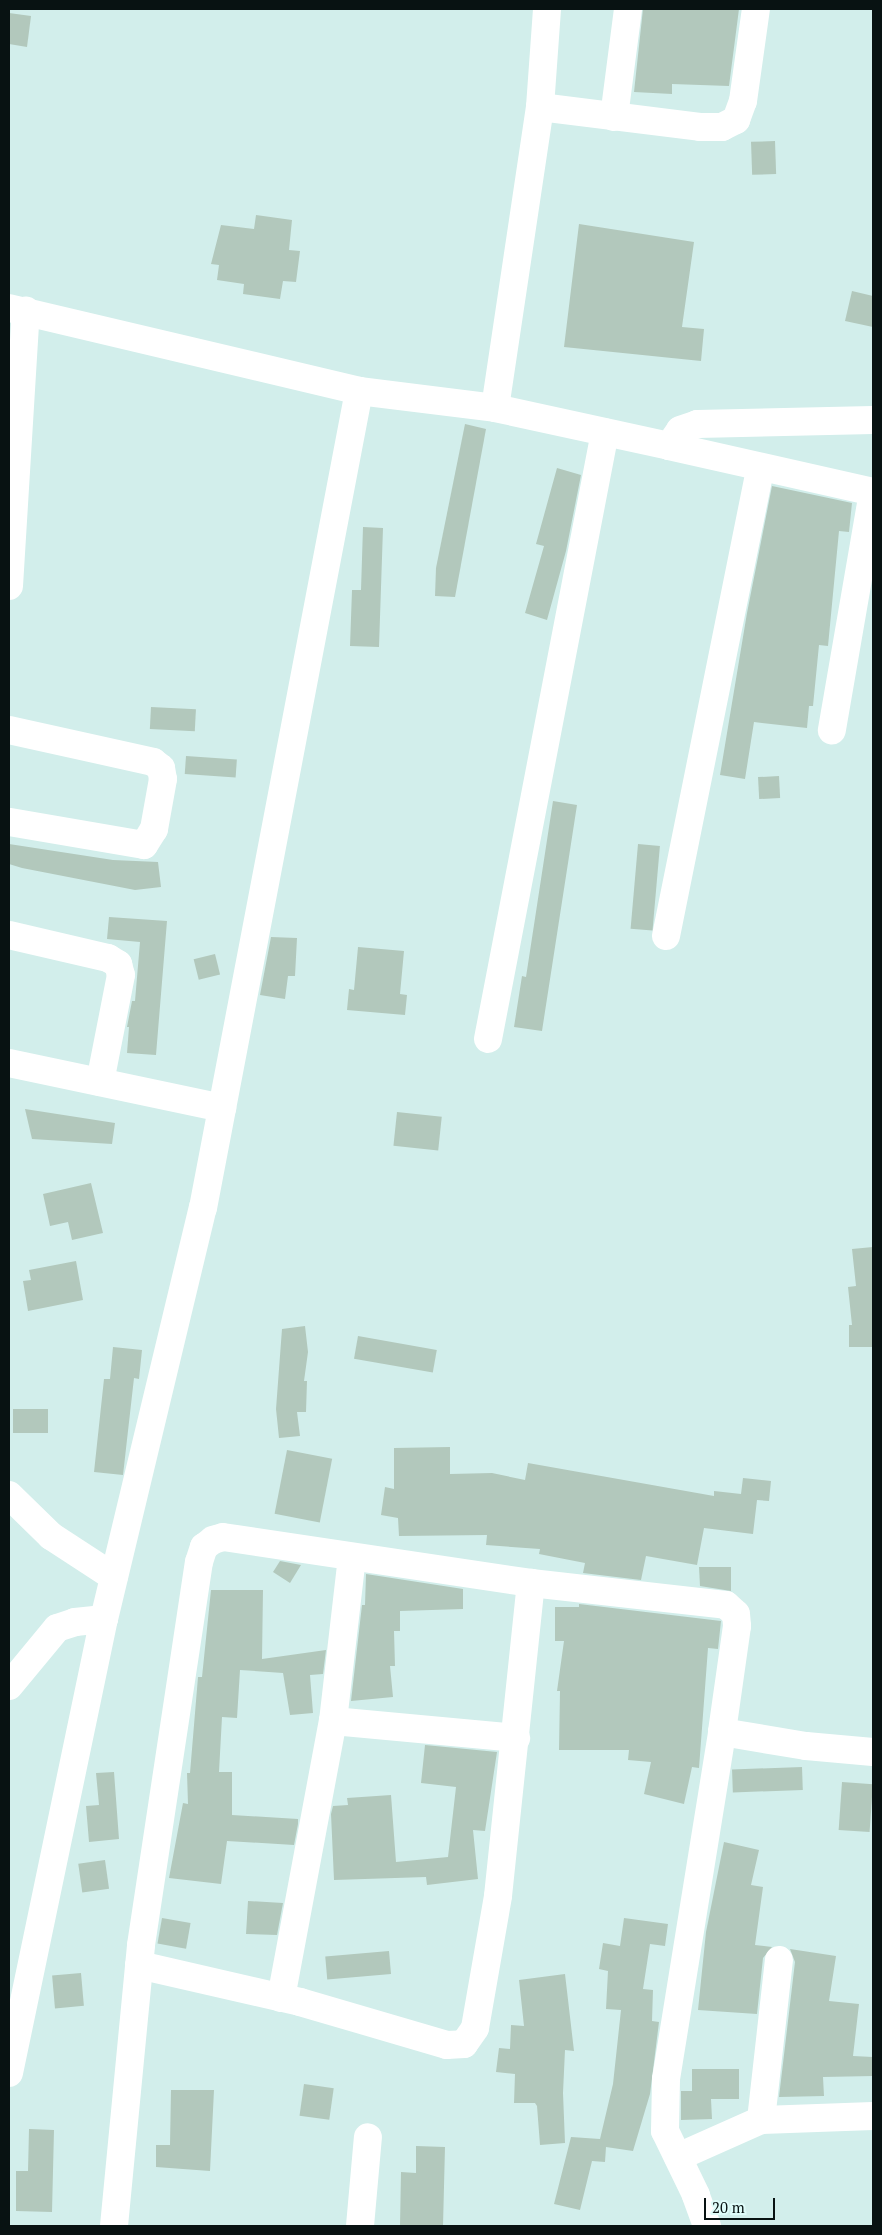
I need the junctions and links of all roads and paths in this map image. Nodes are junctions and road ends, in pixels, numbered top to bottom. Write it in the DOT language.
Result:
graph roads {
  1 [pos="547,9"];
  2 [pos="628,9"];
  3 [pos="756,9"];
  4 [pos="540,107"];
  5 [pos="614,117"];
  6 [pos="17,310"];
  7 [pos="359,391"];
  8 [pos="494,408"];
  9 [pos="873,420"];
  10 [pos="604,432"];
  11 [pos="669,446"];
  12 [pos="760,468"];
  13 [pos="9,586"];
  14 [pos="9,730"];
  15 [pos="832,730"];
  16 [pos="9,822"];
  17 [pos="9,935"];
  18 [pos="666,936"];
  19 [pos="488,1039"];
  20 [pos="9,1063"];
  21 [pos="100,1082"];
  22 [pos="222,1108"];
  23 [pos="9,1495"];
  24 [pos="352,1558"];
  25 [pos="114,1577"];
  26 [pos="531,1583"];
  27 [pos="104,1619"];
  28 [pos="9,1686"];
  29 [pos="333,1721"];
  30 [pos="722,1732"];
  31 [pos="516,1738"];
  32 [pos="873,1752"];
  33 [pos="779,1960"];
  34 [pos="139,1965"];
  35 [pos="281,1998"];
  36 [pos="9,2074"];
  37 [pos="873,2116"];
  38 [pos="762,2120"];
  39 [pos="368,2137"];
  40 [pos="678,2157"];
  41 [pos="114,2226"];
  42 [pos="360,2226"];
  43 [pos="707,2226"];
  1 -- 4 [label="street"];
  2 -- 5 [label="street"];
  3 -- 5 [label="street"];
  4 -- 5 [label="street"];
  4 -- 8 [label="street"];
  6 -- 7 [label="street"];
  6 -- 13 [label="street"];
  7 -- 8 [label="street"];
  7 -- 22 [label="street"];
  8 -- 10 [label="street"];
  9 -- 11 [label="street"];
  10 -- 11 [label="street"];
  10 -- 19 [label="street"];
  11 -- 12 [label="street"];
  12 -- 15 [label="street"];
  12 -- 18 [label="street"];
  14 -- 16 [label="street"];
  17 -- 21 [label="street"];
  20 -- 21 [label="street"];
  21 -- 22 [label="street"];
  22 -- 25 [label="street"];
  23 -- 25 [label="street"];
  24 -- 26 [label="street"];
  24 -- 29 [label="street"];
  24 -- 34 [label="street"];
  25 -- 27 [label="street"];
  26 -- 30 [label="street"];
  26 -- 31 [label="street"];
  27 -- 28 [label="street"];
  27 -- 36 [label="street"];
  29 -- 31 [label="street"];
  29 -- 35 [label="street"];
  30 -- 32 [label="street"];
  30 -- 40 [label="street"];
  31 -- 35 [label="street"];
  33 -- 38 [label="street"];
  34 -- 35 [label="street"];
  34 -- 41 [label="street"];
  37 -- 38 [label="street"];
  38 -- 40 [label="street"];
  39 -- 42 [label="street"];
  40 -- 43 [label="street"];
}
